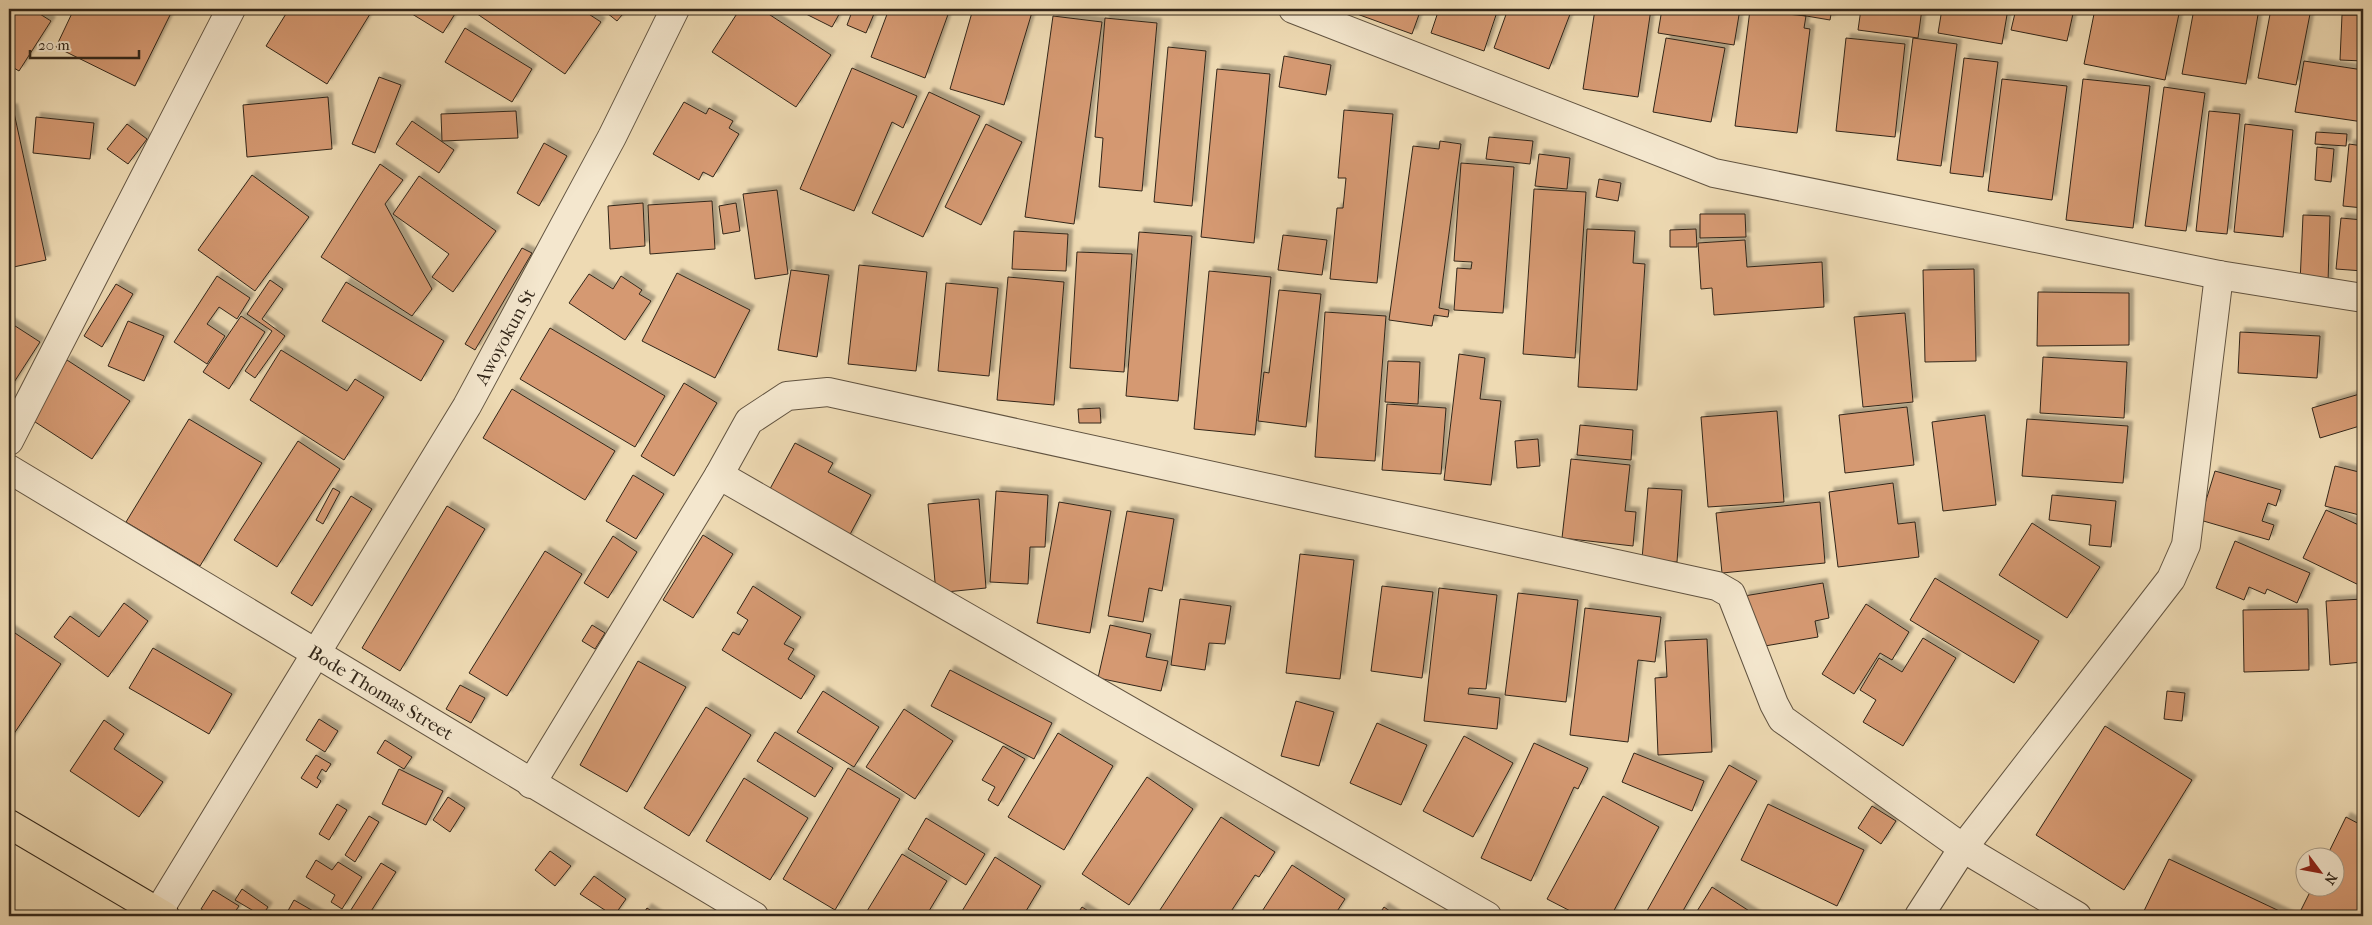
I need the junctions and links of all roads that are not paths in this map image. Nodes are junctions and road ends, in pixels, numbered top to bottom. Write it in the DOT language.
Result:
graph roads {
  1 [pos="230,9"];
  2 [pos="675,9"];
  3 [pos="1293,9"];
  4 [pos="2219,275"];
  5 [pos="2363,298"];
  6 [pos="9,441"];
  7 [pos="9,469"];
  8 [pos="719,475"];
  9 [pos="316,654"];
  10 [pos="531,784"];
  11 [pos="9,824"];
  12 [pos="1963,848"];
  13 [pos="162,914"];
  14 [pos="754,916"];
  15 [pos="1487,916"];
  16 [pos="1918,916"];
  17 [pos="2077,916"];
  1 -- 6 [label="street"];
  2 -- 9 [label="street, Awoyokun St"];
  3 -- 4 [label="street"];
  4 -- 5 [label="street"];
  4 -- 12 [label="street"];
  7 -- 9 [label="street, Bode Thomas Street"];
  8 -- 10 [label="street"];
  8 -- 12 [label="street"];
  8 -- 15 [label="street"];
  9 -- 10 [label="street, Bode Thomas Street"];
  9 -- 13 [label="street, Awoyokun St"];
  10 -- 14 [label="street, Bode Thomas Street"];
  11 -- 13 [label="main road"];
  12 -- 16 [label="street"];
  12 -- 17 [label="street"];
}
